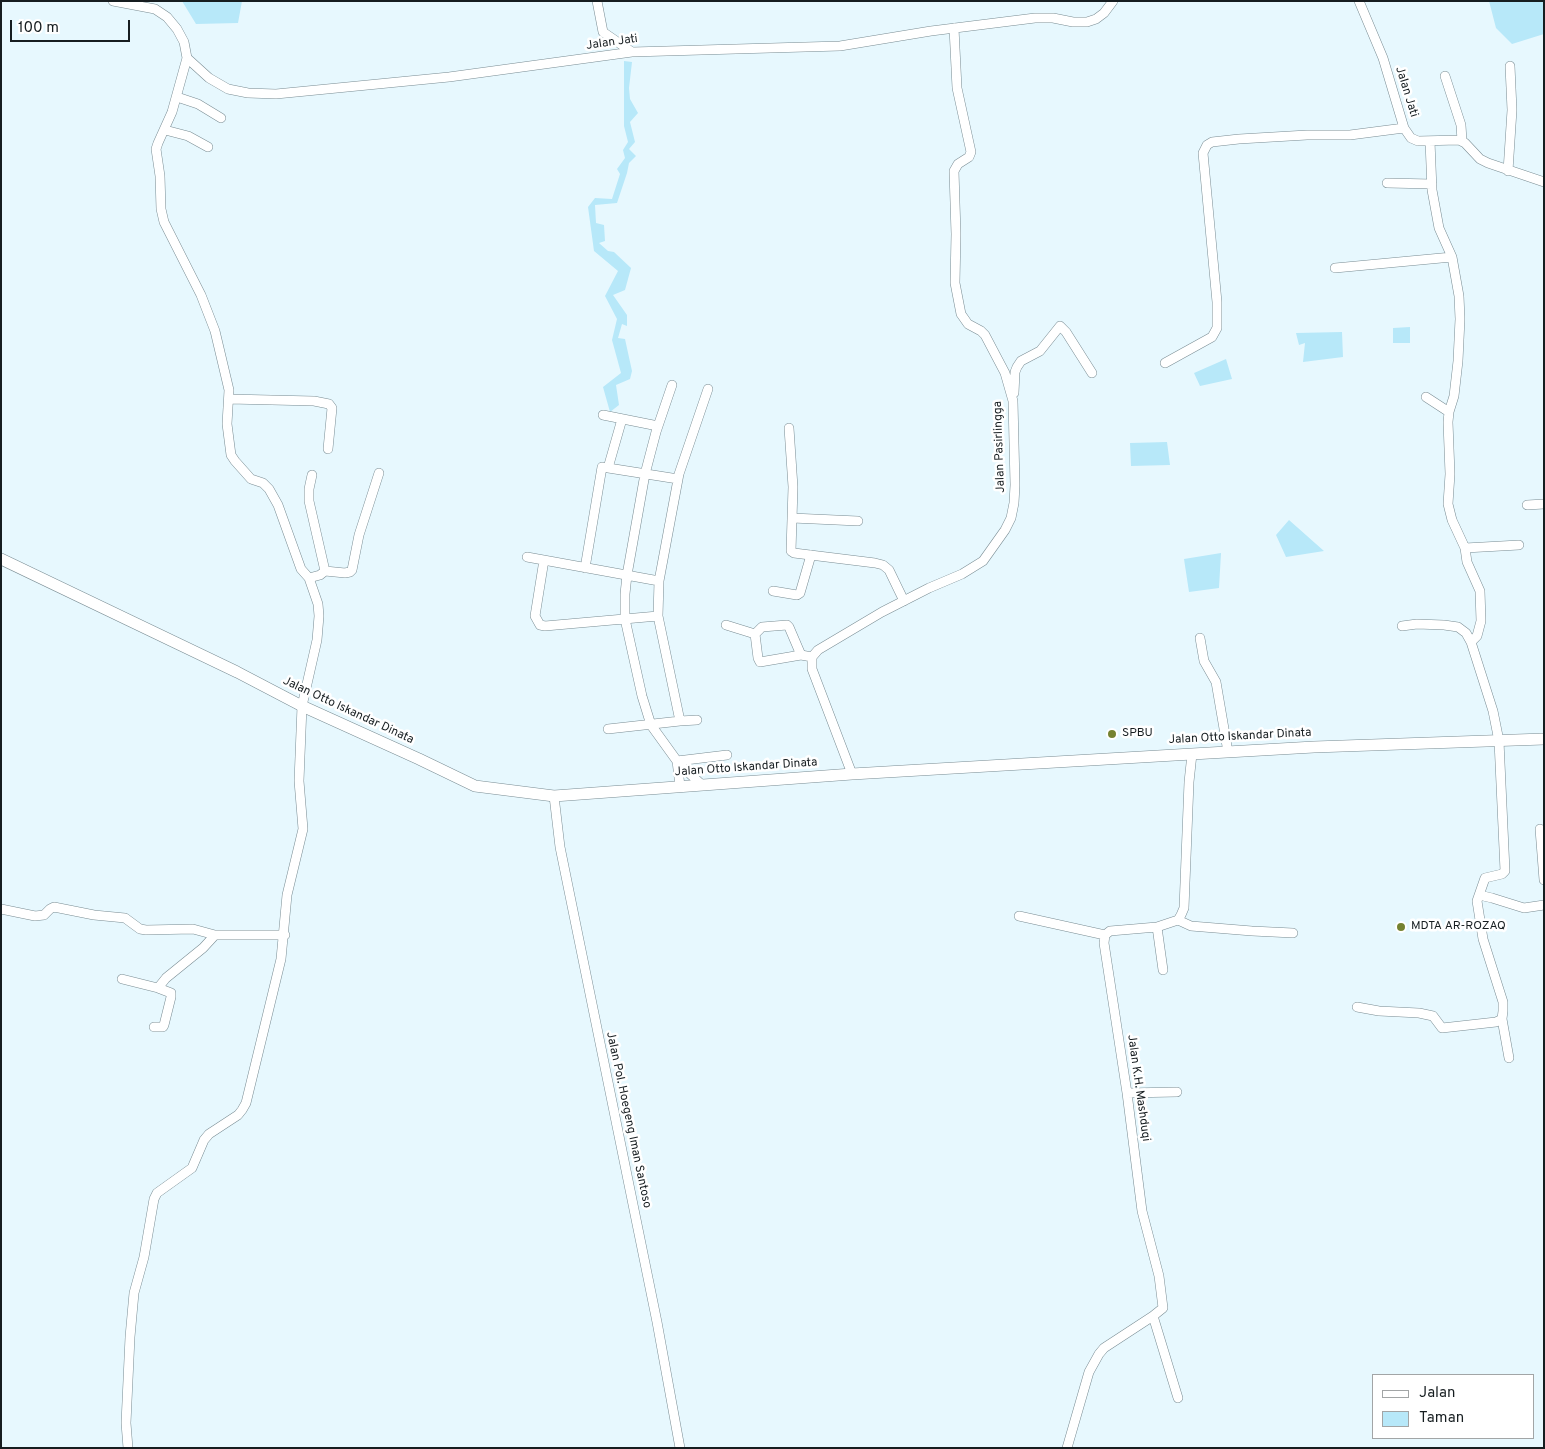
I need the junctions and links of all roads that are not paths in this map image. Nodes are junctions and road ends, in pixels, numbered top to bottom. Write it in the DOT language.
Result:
graph roads {
  1 [pos="113,1"];
  2 [pos="597,1"];
  3 [pos="1113,1"];
  4 [pos="1359,1"];
  5 [pos="954,28"];
  6 [pos="629,53"];
  7 [pos="188,58"];
  8 [pos="1510,66"];
  9 [pos="1445,76"];
  10 [pos="177,97"];
  11 [pos="221,118"];
  12 [pos="1404,128"];
  13 [pos="164,130"];
  14 [pos="1430,141"];
  15 [pos="1462,141"];
  16 [pos="208,147"];
  17 [pos="1508,171"];
  18 [pos="1544,182"];
  19 [pos="1388,183"];
  20 [pos="1432,184"];
  21 [pos="1452,257"];
  22 [pos="1335,268"];
  23 [pos="1164,364"];
  24 [pos="1092,373"];
  25 [pos="672,385"];
  26 [pos="708,389"];
  27 [pos="1426,397"];
  28 [pos="229,399"];
  29 [pos="1013,401"];
  30 [pos="1449,412"];
  31 [pos="603,415"];
  32 [pos="622,419"];
  33 [pos="658,426"];
  34 [pos="789,428"];
  35 [pos="328,449"];
  36 [pos="608,468"];
  37 [pos="378,473"];
  38 [pos="645,474"];
  39 [pos="312,475"];
  40 [pos="678,480"];
  41 [pos="1544,504"];
  42 [pos="1527,506"];
  43 [pos="792,518"];
  44 [pos="858,522"];
  45 [pos="1519,545"];
  46 [pos="1465,548"];
  47 [pos="811,555"];
  48 [pos="527,557"];
  49 [pos="1,559"];
  50 [pos="544,560"];
  51 [pos="585,568"];
  52 [pos="325,571"];
  53 [pos="628,575"];
  54 [pos="310,578"];
  55 [pos="659,580"];
  56 [pos="773,591"];
  57 [pos="904,601"];
  58 [pos="658,616"];
  59 [pos="625,619"];
  60 [pos="726,625"];
  61 [pos="1402,626"];
  62 [pos="755,634"];
  63 [pos="1200,638"];
  64 [pos="1471,642"];
  65 [pos="802,655"];
  66 [pos="812,658"];
  67 [pos="302,706"];
  68 [pos="698,720"];
  69 [pos="680,721"];
  70 [pos="651,725"];
  71 [pos="608,729"];
  72 [pos="1544,739"];
  73 [pos="1499,741"];
  74 [pos="1228,752"];
  75 [pos="1192,754"];
  76 [pos="727,755"];
  77 [pos="677,761"];
  78 [pos="852,774"];
  79 [pos="700,784"];
  80 [pos="680,786"];
  81 [pos="554,796"];
  82 [pos="1540,829"];
  83 [pos="1544,880"];
  84 [pos="1479,896"];
  85 [pos="1544,905"];
  86 [pos="1,909"];
  87 [pos="1018,916"];
  88 [pos="1178,920"];
  89 [pos="1157,927"];
  90 [pos="1293,933"];
  91 [pos="215,935"];
  92 [pos="285,935"];
  93 [pos="1105,935"];
  94 [pos="1163,970"];
  95 [pos="122,979"];
  96 [pos="158,988"];
  97 [pos="1357,1007"];
  98 [pos="1502,1019"];
  99 [pos="154,1027"];
  100 [pos="1509,1058"];
  101 [pos="1176,1092"];
  102 [pos="1127,1093"];
  103 [pos="1153,1316"];
  104 [pos="1178,1398"];
  105 [pos="128,1448"];
  106 [pos="680,1448"];
  107 [pos="1067,1448"];
  1 -- 7 [label="street, Jalan Jati"];
  2 -- 6 [label="street"];
  3 -- 5 [label="street, Jalan Jati"];
  4 -- 12 [label="street, Jalan Jati"];
  5 -- 6 [label="street, Jalan Jati"];
  5 -- 29 [label="street, Jalan Pasirlingga"];
  6 -- 7 [label="street, Jalan Jati"];
  7 -- 10 [label="street"];
  8 -- 17 [label="street"];
  9 -- 15 [label="street"];
  10 -- 11 [label="street"];
  10 -- 13 [label="street"];
  12 -- 14 [label="street, Jalan Jati"];
  12 -- 23 [label="street"];
  13 -- 16 [label="street"];
  13 -- 28 [label="street"];
  14 -- 15 [label="street, Jalan Jati"];
  14 -- 20 [label="street"];
  15 -- 17 [label="street"];
  17 -- 18 [label="street"];
  19 -- 20 [label="street"];
  20 -- 21 [label="street"];
  21 -- 22 [label="street"];
  21 -- 30 [label="street"];
  24 -- 29 [label="street"];
  25 -- 33 [label="street"];
  26 -- 40 [label="street"];
  27 -- 30 [label="street"];
  28 -- 35 [label="street"];
  28 -- 54 [label="street"];
  29 -- 57 [label="street, Jalan Pasirlingga"];
  30 -- 46 [label="street"];
  31 -- 32 [label="street"];
  32 -- 33 [label="street"];
  32 -- 36 [label="street"];
  33 -- 38 [label="street"];
  34 -- 43 [label="street"];
  36 -- 38 [label="street"];
  36 -- 51 [label="street"];
  37 -- 52 [label="street"];
  38 -- 40 [label="street"];
  38 -- 53 [label="street"];
  39 -- 52 [label="street"];
  40 -- 55 [label="street"];
  41 -- 42 [label="street"];
  43 -- 44 [label="street"];
  43 -- 47 [label="street"];
  45 -- 46 [label="street"];
  46 -- 64 [label="street"];
  47 -- 56 [label="street"];
  47 -- 57 [label="street"];
  48 -- 50 [label="street"];
  49 -- 67 [label="main road, Jalan Otto Iskandar Dinata"];
  50 -- 51 [label="street"];
  50 -- 59 [label="street"];
  51 -- 53 [label="street"];
  52 -- 54 [label="street"];
  53 -- 55 [label="street"];
  53 -- 59 [label="street"];
  54 -- 67 [label="street"];
  55 -- 58 [label="street"];
  57 -- 66 [label="street, Jalan Pasirlingga"];
  58 -- 59 [label="street"];
  58 -- 69 [label="street"];
  59 -- 70 [label="street"];
  60 -- 62 [label="street"];
  61 -- 64 [label="street"];
  62 -- 65 [label="street"];
  62 -- 65 [label="street"];
  63 -- 74 [label="street"];
  64 -- 73 [label="street"];
  65 -- 66 [label="street"];
  66 -- 78 [label="street"];
  67 -- 81 [label="main road, Jalan Otto Iskandar Dinata"];
  67 -- 92 [label="street"];
  68 -- 69 [label="street"];
  69 -- 70 [label="street"];
  70 -- 71 [label="street"];
  70 -- 77 [label="street"];
  72 -- 73 [label="main road, Jalan Otto Iskandar Dinata"];
  73 -- 74 [label="main road, Jalan Otto Iskandar Dinata"];
  73 -- 84 [label="street"];
  74 -- 75 [label="main road, Jalan Otto Iskandar Dinata"];
  75 -- 78 [label="main road, Jalan Otto Iskandar Dinata"];
  75 -- 88 [label="street"];
  76 -- 77 [label="street"];
  77 -- 79 [label="street"];
  77 -- 80 [label="street"];
  78 -- 79 [label="main road, Jalan Otto Iskandar Dinata"];
  79 -- 80 [label="main road, Jalan Otto Iskandar Dinata"];
  80 -- 81 [label="main road, Jalan Otto Iskandar Dinata"];
  81 -- 106 [label="street, Jalan Pol. Hoegeng Iman Santoso"];
  82 -- 83 [label="street"];
  84 -- 85 [label="street"];
  84 -- 98 [label="street"];
  86 -- 91 [label="street"];
  87 -- 93 [label="street"];
  88 -- 89 [label="street"];
  88 -- 90 [label="street"];
  89 -- 93 [label="street"];
  89 -- 94 [label="street"];
  91 -- 92 [label="street"];
  91 -- 96 [label="street"];
  92 -- 105 [label="street"];
  93 -- 102 [label="street, Jalan K.H. Mashduqi"];
  95 -- 96 [label="street"];
  96 -- 99 [label="street"];
  97 -- 98 [label="street"];
  98 -- 100 [label="street"];
  101 -- 102 [label="street"];
  102 -- 103 [label="street, Jalan K.H. Mashduqi"];
  103 -- 104 [label="street"];
  103 -- 107 [label="street"];
}
